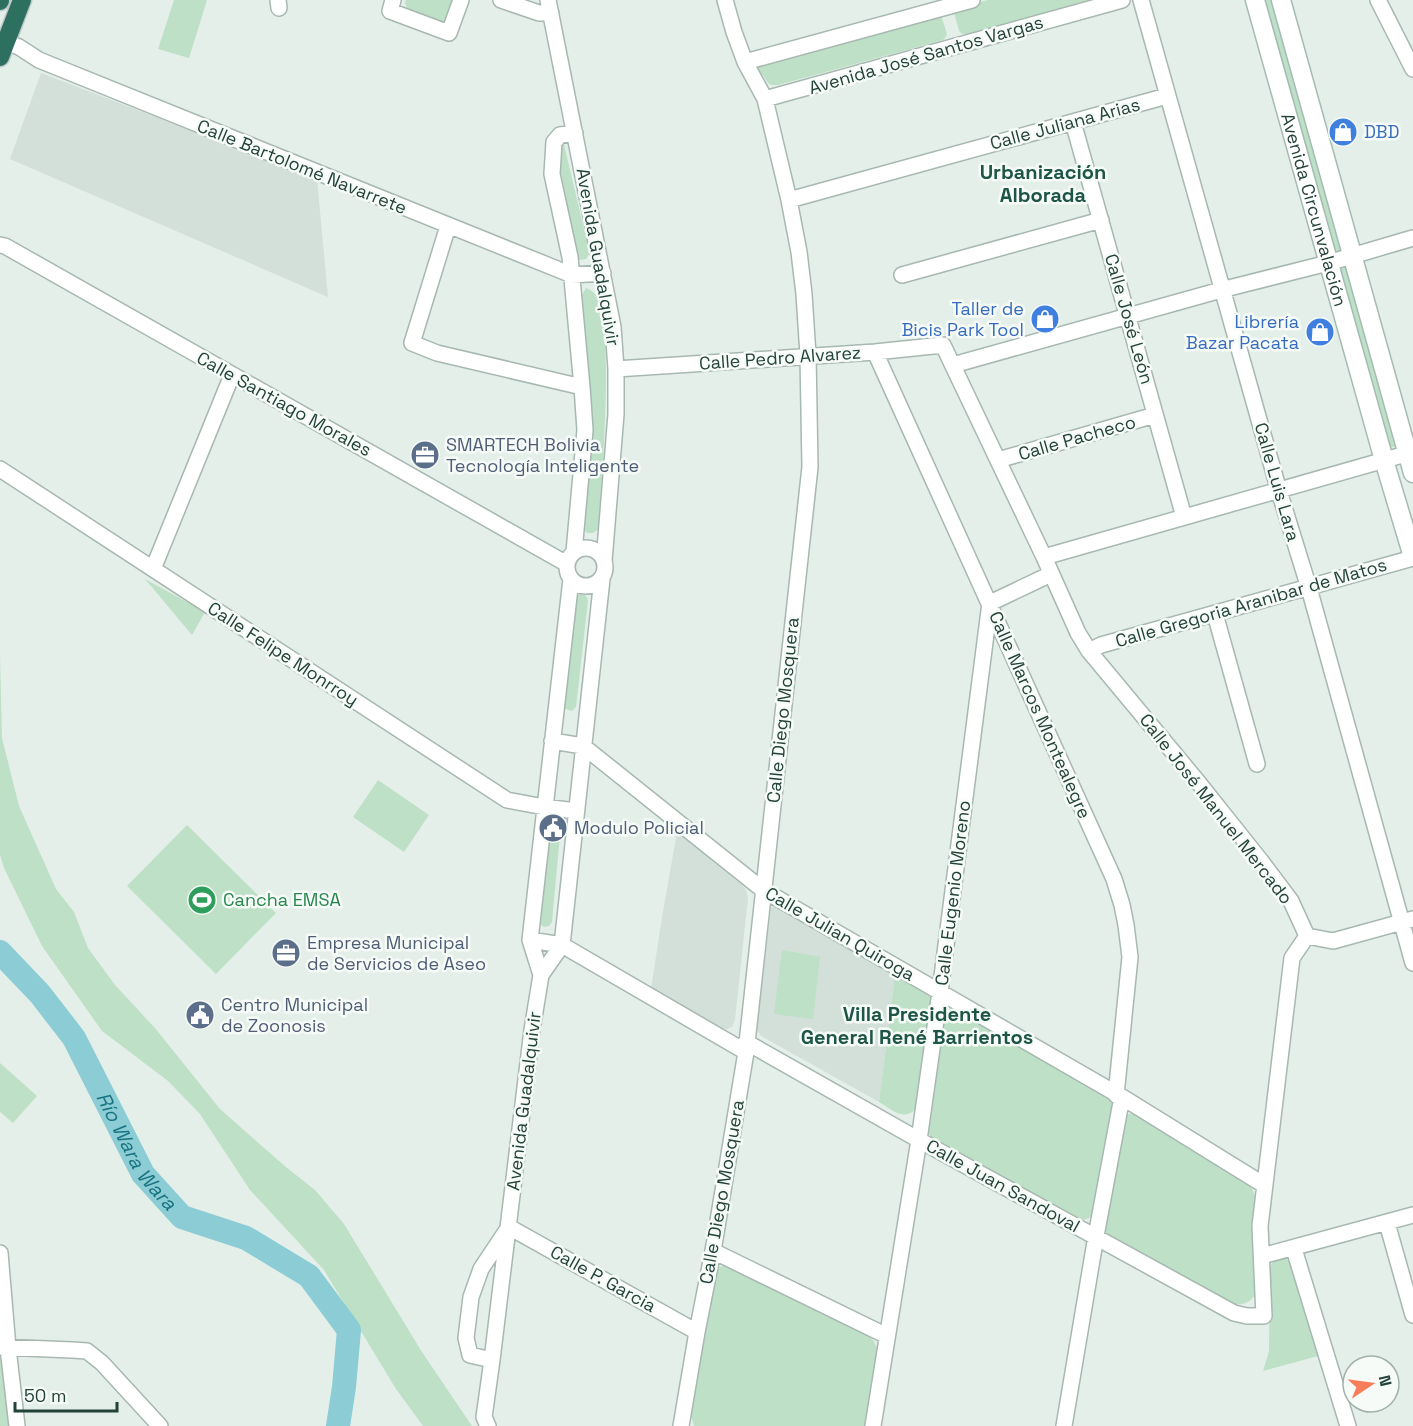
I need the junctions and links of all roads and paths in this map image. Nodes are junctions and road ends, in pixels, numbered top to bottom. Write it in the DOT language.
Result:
graph roads {
  1 [pos="22,0"];
  2 [pos="393,0"];
  3 [pos="461,0"];
  4 [pos="501,0"];
  5 [pos="725,0"];
  6 [pos="972,0"];
  7 [pos="1122,0"];
  8 [pos="1141,0"];
  9 [pos="1255,0"];
  10 [pos="1281,0"];
  11 [pos="1378,0"];
  12 [pos="550,7"];
  13 [pos="3,49"];
  14 [pos="1405,51"];
  15 [pos="746,62"];
  16 [pos="1413,69"];
  17 [pos="1413,77"];
  18 [pos="1167,96"];
  19 [pos="765,99"];
  20 [pos="1073,122"];
  21 [pos="575,132"];
  22 [pos="789,200"];
  23 [pos="1101,220"];
  24 [pos="448,226"];
  25 [pos="1413,238"];
  26 [pos="0,245"];
  27 [pos="1352,256"];
  28 [pos="1328,263"];
  29 [pos="603,273"];
  30 [pos="572,275"];
  31 [pos="902,275"];
  32 [pos="1221,290"];
  33 [pos="1128,316"];
  34 [pos="943,345"];
  35 [pos="875,352"];
  36 [pos="808,355"];
  37 [pos="953,365"];
  38 [pos="616,369"];
  39 [pos="232,375"];
  40 [pos="582,387"];
  41 [pos="1155,416"];
  42 [pos="1410,453"];
  43 [pos="998,460"];
  44 [pos="1384,460"];
  45 [pos="0,469"];
  46 [pos="1413,473"];
  47 [pos="1279,491"];
  48 [pos="1184,517"];
  49 [pos="1044,557"];
  50 [pos="571,558"];
  51 [pos="1413,558"];
  52 [pos="604,561"];
  53 [pos="153,569"];
  54 [pos="1051,574"];
  55 [pos="571,579"];
  56 [pos="602,579"];
  57 [pos="1309,588"];
  58 [pos="990,603"];
  59 [pos="1215,614"];
  60 [pos="1089,651"];
  61 [pos="552,741"];
  62 [pos="583,746"];
  63 [pos="1257,764"];
  64 [pos="544,807"];
  65 [pos="576,811"];
  66 [pos="763,890"];
  67 [pos="1407,921"];
  68 [pos="1307,936"];
  69 [pos="530,940"];
  70 [pos="562,945"];
  71 [pos="1413,963"];
  72 [pos="541,975"];
  73 [pos="940,992"];
  74 [pos="746,1047"];
  75 [pos="1119,1096"];
  76 [pos="919,1140"];
  77 [pos="1264,1185"];
  78 [pos="1413,1215"];
  79 [pos="1388,1223"];
  80 [pos="509,1227"];
  81 [pos="1096,1236"];
  82 [pos="1294,1249"];
  83 [pos="713,1251"];
  84 [pos="0,1253"];
  85 [pos="1262,1256"];
  86 [pos="1413,1315"];
  87 [pos="697,1332"];
  88 [pos="887,1335"];
  89 [pos="4,1347"];
  90 [pos="492,1360"];
  91 [pos="486,1421"];
  92 [pos="17,1426"];
  93 [pos="160,1426"];
  94 [pos="681,1426"];
  95 [pos="873,1426"];
  96 [pos="1064,1426"];
  97 [pos="1348,1426"];
  1 -- 13 [label="highway"];
  2 -- 3 [label="street"];
  4 -- 12 [label="street"];
  5 -- 15 [label="street, Calle Diego Mosquera"];
  6 -- 15 [label="street"];
  7 -- 19 [label="street, Avenida José Santos Vargas"];
  8 -- 18 [label="street, Calle Luis Lara"];
  9 -- 28 [label="main road, Avenida Circunvalación"];
  10 -- 27 [label="main road, Avenida Circunvalación"];
  11 -- 14 [label="street"];
  12 -- 21 [label="street, Avenida Guadalquivir"];
  13 -- 24 [label="street, Calle Bartolomé Navarrete"];
  14 -- 16 [label="street"];
  14 -- 17 [label="street"];
  15 -- 19 [label="street, Calle Diego Mosquera"];
  18 -- 20 [label="street, Calle Juliana Arias"];
  18 -- 32 [label="street, Calle Luis Lara"];
  19 -- 22 [label="street, Calle Diego Mosquera"];
  20 -- 22 [label="street, Calle Juliana Arias"];
  20 -- 23 [label="street, Calle José León"];
  21 -- 29 [label="street, Avenida Guadalquivir"];
  21 -- 30 [label="street, Avenida Guadalquivir"];
  22 -- 36 [label="street, Calle Diego Mosquera"];
  23 -- 31 [label="street"];
  23 -- 33 [label="street, Calle José León"];
  24 -- 30 [label="street, Calle Bartolomé Navarrete"];
  24 -- 40 [label="street"];
  25 -- 27 [label="street"];
  26 -- 39 [label="street, Calle Santiago Morales"];
  27 -- 28 [label="street"];
  27 -- 42 [label="main road, Avenida Circunvalación"];
  28 -- 32 [label="street"];
  28 -- 44 [label="main road, Avenida Circunvalación"];
  29 -- 30 [label="street, Calle Bartolomé Navarrete"];
  29 -- 38 [label="street, Avenida Guadalquivir"];
  30 -- 40 [label="street, Avenida Guadalquivir"];
  32 -- 33 [label="street"];
  32 -- 47 [label="street, Calle Luis Lara"];
  33 -- 37 [label="street"];
  33 -- 41 [label="street, Calle José León"];
  34 -- 35 [label="street, Calle Pedro Alvarez"];
  34 -- 37 [label="street, Calle José Manuel Mercado"];
  35 -- 36 [label="street, Calle Pedro Alvarez"];
  35 -- 58 [label="street, Calle Marcos Montealegre"];
  36 -- 38 [label="street, Calle Pedro Alvarez"];
  36 -- 66 [label="street, Calle Diego Mosquera"];
  37 -- 43 [label="street, Calle José Manuel Mercado"];
  38 -- 52 [label="street, Avenida Guadalquivir"];
  39 -- 50 [label="street, Calle Santiago Morales"];
  39 -- 53 [label="street"];
  40 -- 50 [label="street, Avenida Guadalquivir"];
  41 -- 43 [label="street, Calle Pacheco"];
  41 -- 48 [label="street, Calle José León"];
  42 -- 44 [label="street"];
  42 -- 46 [label="main road, Avenida Circunvalación"];
  43 -- 49 [label="street, Calle José Manuel Mercado"];
  44 -- 47 [label="street"];
  44 -- 51 [label="main road, Avenida Circunvalación"];
  45 -- 53 [label="street, Calle Felipe Monrroy"];
  47 -- 48 [label="street"];
  47 -- 57 [label="street, Calle Luis Lara"];
  48 -- 49 [label="street"];
  49 -- 54 [label="street, Calle José Manuel Mercado"];
  50 -- 52 [label="street"];
  50 -- 55 [label="street"];
  51 -- 57 [label="street, Calle Gregoria Aranibar de Matos"];
  52 -- 56 [label="street"];
  53 -- 64 [label="street, Calle Felipe Monrroy"];
  54 -- 58 [label="street"];
  54 -- 60 [label="street, Calle José Manuel Mercado"];
  55 -- 56 [label="street"];
  55 -- 61 [label="street, Avenida Guadalquivir"];
  56 -- 62 [label="street, Avenida Guadalquivir"];
  57 -- 59 [label="street, Calle Gregoria Aranibar de Matos"];
  57 -- 67 [label="street, Calle Luis Lara"];
  58 -- 73 [label="street, Calle Eugenio Moreno"];
  58 -- 75 [label="street, Calle Marcos Montealegre"];
  59 -- 60 [label="street, Calle Gregoria Aranibar de Matos"];
  59 -- 63 [label="street"];
  60 -- 68 [label="street, Calle José Manuel Mercado"];
  61 -- 62 [label="street, Calle Julian Quiroga"];
  61 -- 64 [label="street, Avenida Guadalquivir"];
  62 -- 65 [label="street, Avenida Guadalquivir"];
  62 -- 66 [label="street, Calle Julian Quiroga"];
  64 -- 65 [label="street, Calle Felipe Monrroy"];
  64 -- 69 [label="street, Avenida Guadalquivir"];
  65 -- 70 [label="street, Avenida Guadalquivir"];
  66 -- 73 [label="street, Calle Julian Quiroga"];
  66 -- 74 [label="street, Calle Diego Mosquera"];
  67 -- 68 [label="street"];
  67 -- 71 [label="street, Calle Luis Lara"];
  68 -- 77 [label="street"];
  69 -- 70 [label="street, Calle Juan Sandoval"];
  69 -- 72 [label="street, Avenida Guadalquivir"];
  70 -- 72 [label="street, Avenida Guadalquivir"];
  70 -- 74 [label="street, Calle Juan Sandoval"];
  72 -- 80 [label="street, Avenida Guadalquivir"];
  73 -- 75 [label="street, Calle Julian Quiroga"];
  73 -- 76 [label="street, Calle Eugenio Moreno"];
  74 -- 76 [label="street, Calle Juan Sandoval"];
  74 -- 83 [label="street, Calle Diego Mosquera"];
  75 -- 77 [label="street, Calle Julian Quiroga"];
  75 -- 81 [label="street, Calle Marcos Montealegre"];
  76 -- 81 [label="street, Calle Juan Sandoval"];
  76 -- 88 [label="street, Calle Eugenio Moreno"];
  77 -- 85 [label="street"];
  78 -- 79 [label="street"];
  79 -- 82 [label="street"];
  79 -- 86 [label="street"];
  80 -- 87 [label="street, Calle P. Garcia"];
  80 -- 90 [label="street, Avenida Guadalquivir"];
  80 -- 90 [label="street, Avenida Guadalquivir"];
  81 -- 85 [label="street, Calle Juan Sandoval"];
  81 -- 96 [label="street, Calle Marcos Montealegre"];
  82 -- 85 [label="street"];
  82 -- 97 [label="street"];
  83 -- 87 [label="street, Calle Diego Mosquera"];
  83 -- 88 [label="street"];
  84 -- 89 [label="street"];
  87 -- 94 [label="street, Calle Diego Mosquera"];
  88 -- 95 [label="street, Calle Eugenio Moreno"];
  89 -- 92 [label="street"];
  89 -- 93 [label="street"];
  90 -- 91 [label="street, Avenida Guadalquivir"];
}
